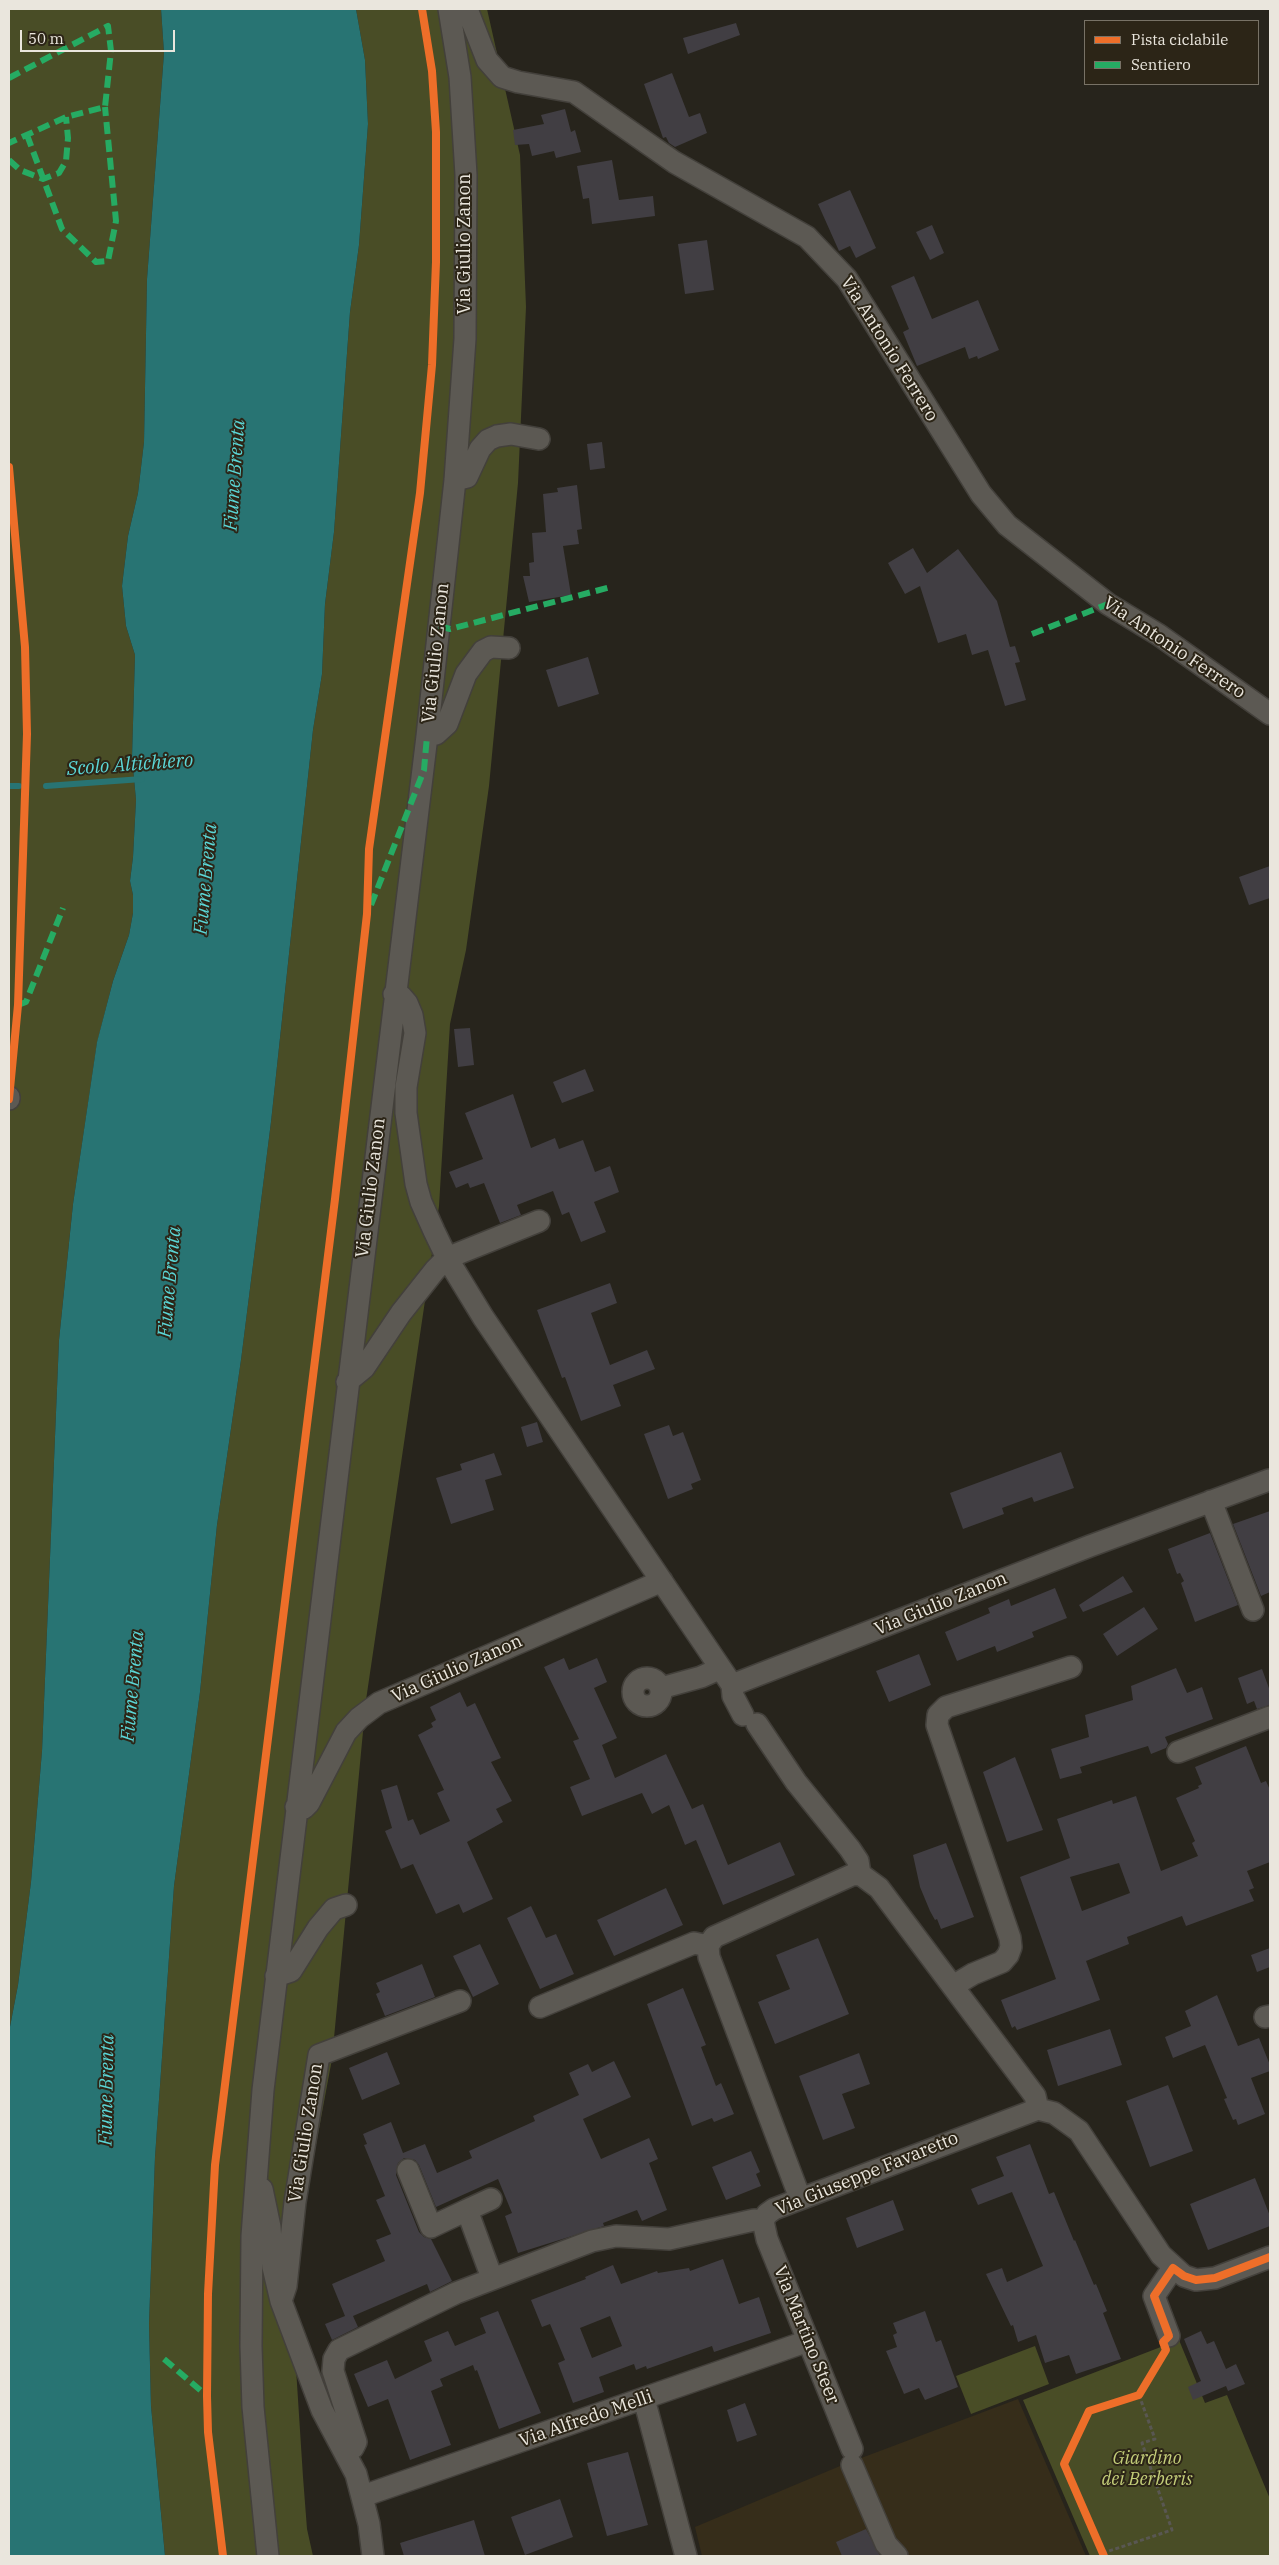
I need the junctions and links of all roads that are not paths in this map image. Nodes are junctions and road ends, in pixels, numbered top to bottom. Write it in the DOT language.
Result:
graph roads {
  1 [pos="448,9"];
  2 [pos="467,9"];
  3 [pos="539,438"];
  4 [pos="455,480"];
  5 [pos="509,648"];
  6 [pos="1270,714"];
  7 [pos="427,736"];
  8 [pos="394,994"];
  9 [pos="539,1221"];
  10 [pos="447,1258"];
  11 [pos="347,1382"];
  12 [pos="1269,1480"];
  13 [pos="1212,1501"];
  14 [pos="662,1581"];
  15 [pos="1253,1610"];
  16 [pos="1071,1668"];
  17 [pos="719,1669"];
  18 [pos="732,1685"];
  19 [pos="661,1688"];
  20 [pos="1270,1718"];
  21 [pos="1178,1752"];
  22 [pos="296,1807"];
  23 [pos="860,1874"];
  24 [pos="346,1905"];
  25 [pos="708,1946"];
  26 [pos="276,1976"];
  27 [pos="953,1986"];
  28 [pos="460,2001"];
  29 [pos="540,2007"];
  30 [pos="1038,2109"];
  31 [pos="408,2170"];
  32 [pos="256,2185"];
  33 [pos="800,2198"];
  34 [pos="491,2199"];
  35 [pos="468,2210"];
  36 [pos="763,2221"];
  37 [pos="1270,2257"];
  38 [pos="1173,2268"];
  39 [pos="492,2278"];
  40 [pos="281,2301"];
  41 [pos="1169,2336"];
  42 [pos="808,2341"];
  43 [pos="644,2399"];
  44 [pos="346,2452"];
  45 [pos="363,2496"];
  46 [pos="268,2556"];
  47 [pos="373,2556"];
  48 [pos="686,2556"];
  49 [pos="898,2556"];
  1 -- 4 [label="street, Via Giulio Zanon"];
  2 -- 6 [label="street, Via Antonio Ferrero"];
  3 -- 4 [label="street"];
  4 -- 7 [label="street, Via Giulio Zanon"];
  5 -- 7 [label="street, Via Giulio Zanon"];
  7 -- 8 [label="street, Via Giulio Zanon"];
  8 -- 10 [label="street, Via Giulio Zanon"];
  8 -- 11 [label="street, Via Giulio Zanon"];
  9 -- 10 [label="street"];
  10 -- 11 [label="street"];
  10 -- 14 [label="street, Via Giulio Zanon"];
  11 -- 22 [label="street, Via Giulio Zanon"];
  12 -- 13 [label="street, Via Giulio Zanon"];
  13 -- 15 [label="street"];
  13 -- 18 [label="street, Via Giulio Zanon"];
  14 -- 17 [label="street, Via Giulio Zanon"];
  14 -- 22 [label="street, Via Giulio Zanon"];
  16 -- 27 [label="street"];
  17 -- 18 [label="street, Via Giulio Zanon"];
  17 -- 19 [label="street"];
  18 -- 23 [label="street"];
  20 -- 21 [label="street"];
  22 -- 26 [label="street, Via Giulio Zanon"];
  23 -- 25 [label="street"];
  23 -- 27 [label="street"];
  24 -- 26 [label="street"];
  25 -- 29 [label="street"];
  25 -- 33 [label="street"];
  26 -- 32 [label="street, Via Giulio Zanon"];
  27 -- 30 [label="street"];
  28 -- 40 [label="street, Via Giulio Zanon"];
  30 -- 33 [label="street, Via Giuseppe Favaretto"];
  30 -- 38 [label="street"];
  31 -- 35 [label="street"];
  32 -- 40 [label="street, Via Giulio Zanon"];
  32 -- 46 [label="street, Via Giulio Zanon"];
  33 -- 36 [label="street, Via Giuseppe Favaretto"];
  34 -- 35 [label="street"];
  35 -- 39 [label="street"];
  36 -- 39 [label="street, Via Giuseppe Favaretto"];
  36 -- 42 [label="street, Via Martino Steer"];
  37 -- 38 [label="street"];
  38 -- 41 [label="street"];
  39 -- 44 [label="street, Via Giuseppe Favaretto"];
  40 -- 44 [label="street, Via Giulio Zanon"];
  42 -- 43 [label="street, Via Alfredo Melli"];
  42 -- 49 [label="street, Via Martino Steer"];
  43 -- 45 [label="street, Via Alfredo Melli"];
  43 -- 48 [label="street"];
  44 -- 45 [label="street, Via Giulio Zanon"];
  45 -- 47 [label="street, Via Giulio Zanon"];
}
